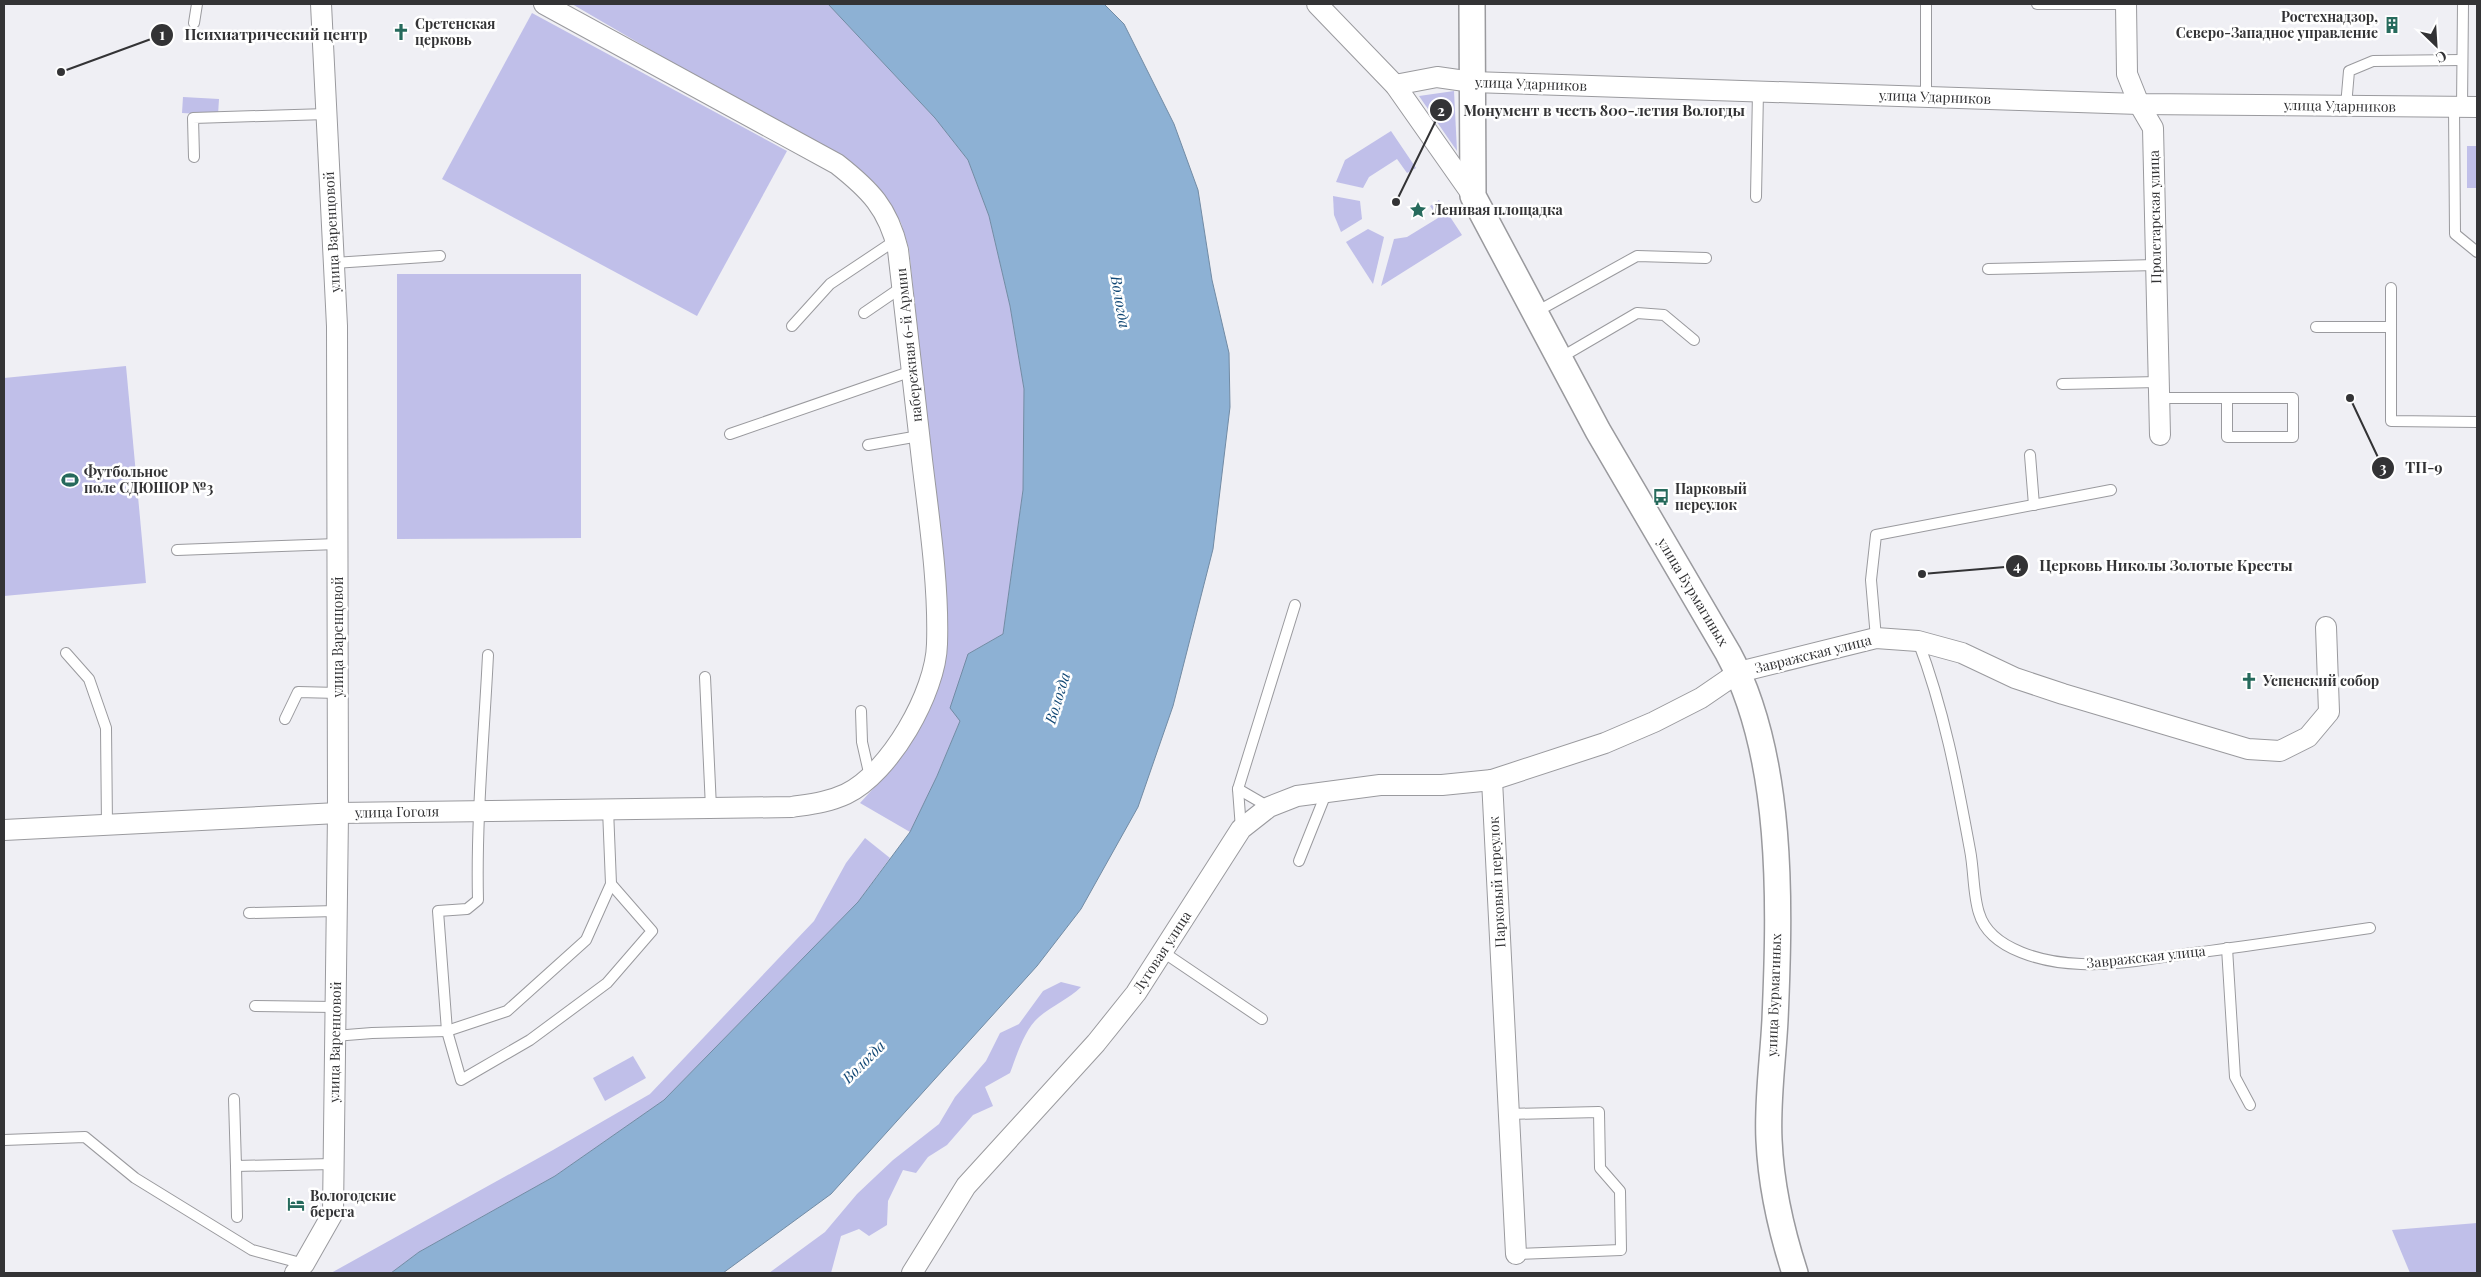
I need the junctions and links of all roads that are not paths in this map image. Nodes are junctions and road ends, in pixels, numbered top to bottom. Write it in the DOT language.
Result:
graph roads {
  1 [pos="197,4"];
  2 [pos="322,4"];
  3 [pos="544,4"];
  4 [pos="1317,4"];
  5 [pos="1472,4"];
  6 [pos="1926,4"];
  7 [pos="2037,4"];
  8 [pos="2126,4"];
  9 [pos="2463,4"];
  10 [pos="194,23"];
  11 [pos="2462,60"];
  12 [pos="1472,82"];
  13 [pos="1394,85"];
  14 [pos="1758,91"];
  15 [pos="1926,96"];
  16 [pos="2138,104"];
  17 [pos="2346,106"];
  18 [pos="2464,107"];
  19 [pos="327,114"];
  20 [pos="194,157"];
  21 [pos="1473,196"];
  22 [pos="1756,197"];
  23 [pos="896,240"];
  24 [pos="2477,252"];
  25 [pos="440,256"];
  26 [pos="1706,258"];
  27 [pos="334,263"];
  28 [pos="2156,265"];
  29 [pos="1988,269"];
  30 [pos="902,288"];
  31 [pos="2391,288"];
  32 [pos="1535,312"];
  33 [pos="864,313"];
  34 [pos="792,326"];
  35 [pos="2316,327"];
  36 [pos="2391,327"];
  37 [pos="1694,340"];
  38 [pos="1559,359"];
  39 [pos="912,371"];
  40 [pos="2062,384"];
  41 [pos="2159,390"];
  42 [pos="2227,398"];
  43 [pos="2477,422"];
  44 [pos="730,434"];
  45 [pos="2160,435"];
  46 [pos="919,436"];
  47 [pos="868,445"];
  48 [pos="2030,455"];
  49 [pos="2111,490"];
  50 [pos="2034,505"];
  51 [pos="337,544"];
  52 [pos="177,550"];
  53 [pos="1296,605"];
  54 [pos="2326,627"];
  55 [pos="1876,638"];
  56 [pos="1918,641"];
  57 [pos="66,653"];
  58 [pos="488,655"];
  59 [pos="1739,672"];
  60 [pos="705,677"];
  61 [pos="338,693"];
  62 [pos="861,711"];
  63 [pos="285,719"];
  64 [pos="870,777"];
  65 [pos="1492,780"];
  66 [pos="1238,789"];
  67 [pos="1328,790"];
  68 [pos="792,807"];
  69 [pos="1269,807"];
  70 [pos="711,808"];
  71 [pos="608,809"];
  72 [pos="480,811"];
  73 [pos="338,813"];
  74 [pos="107,826"];
  75 [pos="1241,829"];
  76 [pos="4,830"];
  77 [pos="1298,861"];
  78 [pos="611,884"];
  79 [pos="336,911"];
  80 [pos="249,913"];
  81 [pos="2370,928"];
  82 [pos="2227,948"];
  83 [pos="1163,952"];
  84 [pos="255,1006"];
  85 [pos="335,1007"];
  86 [pos="1262,1019"];
  87 [pos="447,1031"];
  88 [pos="334,1036"];
  89 [pos="234,1099"];
  90 [pos="2250,1105"];
  91 [pos="1508,1114"];
  92 [pos="4,1140"];
  93 [pos="333,1164"];
  94 [pos="236,1166"];
  95 [pos="237,1217"];
  96 [pos="1516,1254"];
  97 [pos="300,1269"];
  98 [pos="912,1273"];
  99 [pos="1795,1273"];
  1 -- 10 [label="lane"];
  2 -- 19 [label="street, улица Варенцовой"];
  3 -- 23 [label="street, набережная 6-й Армии"];
  4 -- 13 [label="street, улица Бурмагиных"];
  5 -- 12 [label="street"];
  6 -- 15 [label="lane"];
  7 -- 8 [label="lane"];
  8 -- 16 [label="street, Пролетарская улица"];
  9 -- 11 [label="lane"];
  11 -- 17 [label="lane"];
  11 -- 18 [label="lane"];
  12 -- 13 [label="street, улица Ударников"];
  12 -- 14 [label="street, улица Ударников"];
  12 -- 21 [label="street"];
  13 -- 21 [label="street, улица Бурмагиных"];
  14 -- 15 [label="street, улица Ударников"];
  14 -- 22 [label="lane"];
  15 -- 16 [label="street, улица Ударников"];
  16 -- 17 [label="street, улица Ударников"];
  16 -- 28 [label="street, Пролетарская улица"];
  17 -- 18 [label="street, улица Ударников"];
  18 -- 24 [label="lane"];
  19 -- 20 [label="lane"];
  19 -- 27 [label="street, улица Варенцовой"];
  21 -- 32 [label="street, улица Бурмагиных"];
  23 -- 30 [label="street, набережная 6-й Армии"];
  23 -- 34 [label="lane"];
  25 -- 27 [label="lane"];
  26 -- 32 [label="lane"];
  27 -- 51 [label="street, улица Варенцовой"];
  28 -- 29 [label="lane"];
  28 -- 41 [label="street, Пролетарская улица"];
  30 -- 33 [label="lane"];
  30 -- 39 [label="street, набережная 6-й Армии"];
  31 -- 36 [label="lane"];
  32 -- 38 [label="street, улица Бурмагиных"];
  35 -- 36 [label="lane"];
  36 -- 43 [label="lane"];
  37 -- 38 [label="lane"];
  38 -- 59 [label="street, улица Бурмагиных"];
  39 -- 44 [label="lane"];
  39 -- 46 [label="street, набережная 6-й Армии"];
  40 -- 41 [label="lane"];
  41 -- 42 [label="lane"];
  41 -- 45 [label="street, Пролетарская улица"];
  42 -- 42 [label="lane"];
  46 -- 47 [label="lane"];
  46 -- 64 [label="street, набережная 6-й Армии"];
  48 -- 50 [label="lane"];
  49 -- 50 [label="lane"];
  50 -- 55 [label="lane"];
  51 -- 52 [label="lane"];
  51 -- 61 [label="street, улица Варенцовой"];
  53 -- 66 [label="lane"];
  54 -- 56 [label="street, Завражская улица"];
  55 -- 56 [label="street, Завражская улица"];
  55 -- 59 [label="street, Завражская улица"];
  56 -- 82 [label="lane, Завражская улица"];
  57 -- 74 [label="lane"];
  58 -- 72 [label="lane"];
  59 -- 65 [label="street"];
  59 -- 99 [label="street, улица Бурмагиных"];
  60 -- 70 [label="lane"];
  61 -- 63 [label="lane"];
  61 -- 73 [label="street, улица Варенцовой"];
  62 -- 64 [label="lane"];
  64 -- 68 [label="street, набережная 6-й Армии"];
  65 -- 67 [label="street, Луговая улица"];
  65 -- 91 [label="street, Парковый переулок"];
  66 -- 69 [label="lane"];
  66 -- 75 [label="lane"];
  67 -- 69 [label="street, Луговая улица"];
  67 -- 77 [label="lane"];
  68 -- 70 [label="street, улица Гоголя"];
  69 -- 75 [label="street, Луговая улица"];
  70 -- 71 [label="street, улица Гоголя"];
  71 -- 72 [label="street, улица Гоголя"];
  71 -- 78 [label="lane"];
  72 -- 73 [label="street, улица Гоголя"];
  72 -- 87 [label="lane"];
  73 -- 74 [label="street, улица Гоголя"];
  73 -- 79 [label="street, улица Варенцовой"];
  74 -- 76 [label="street, улица Гоголя"];
  75 -- 83 [label="street, Луговая улица"];
  78 -- 87 [label="lane"];
  78 -- 87 [label="lane"];
  79 -- 80 [label="lane"];
  79 -- 85 [label="street, улица Варенцовой"];
  81 -- 82 [label="lane, Завражская улица"];
  82 -- 90 [label="lane"];
  83 -- 86 [label="lane"];
  83 -- 98 [label="street, Луговая улица"];
  84 -- 85 [label="lane"];
  85 -- 88 [label="street, улица Варенцовой"];
  87 -- 88 [label="lane"];
  88 -- 93 [label="street, улица Варенцовой"];
  89 -- 94 [label="lane"];
  91 -- 96 [label="street, Парковый переулок"];
  91 -- 96 [label="lane"];
  92 -- 97 [label="lane"];
  93 -- 94 [label="lane"];
  93 -- 97 [label="street, улица Варенцовой"];
  94 -- 95 [label="lane"];
}
